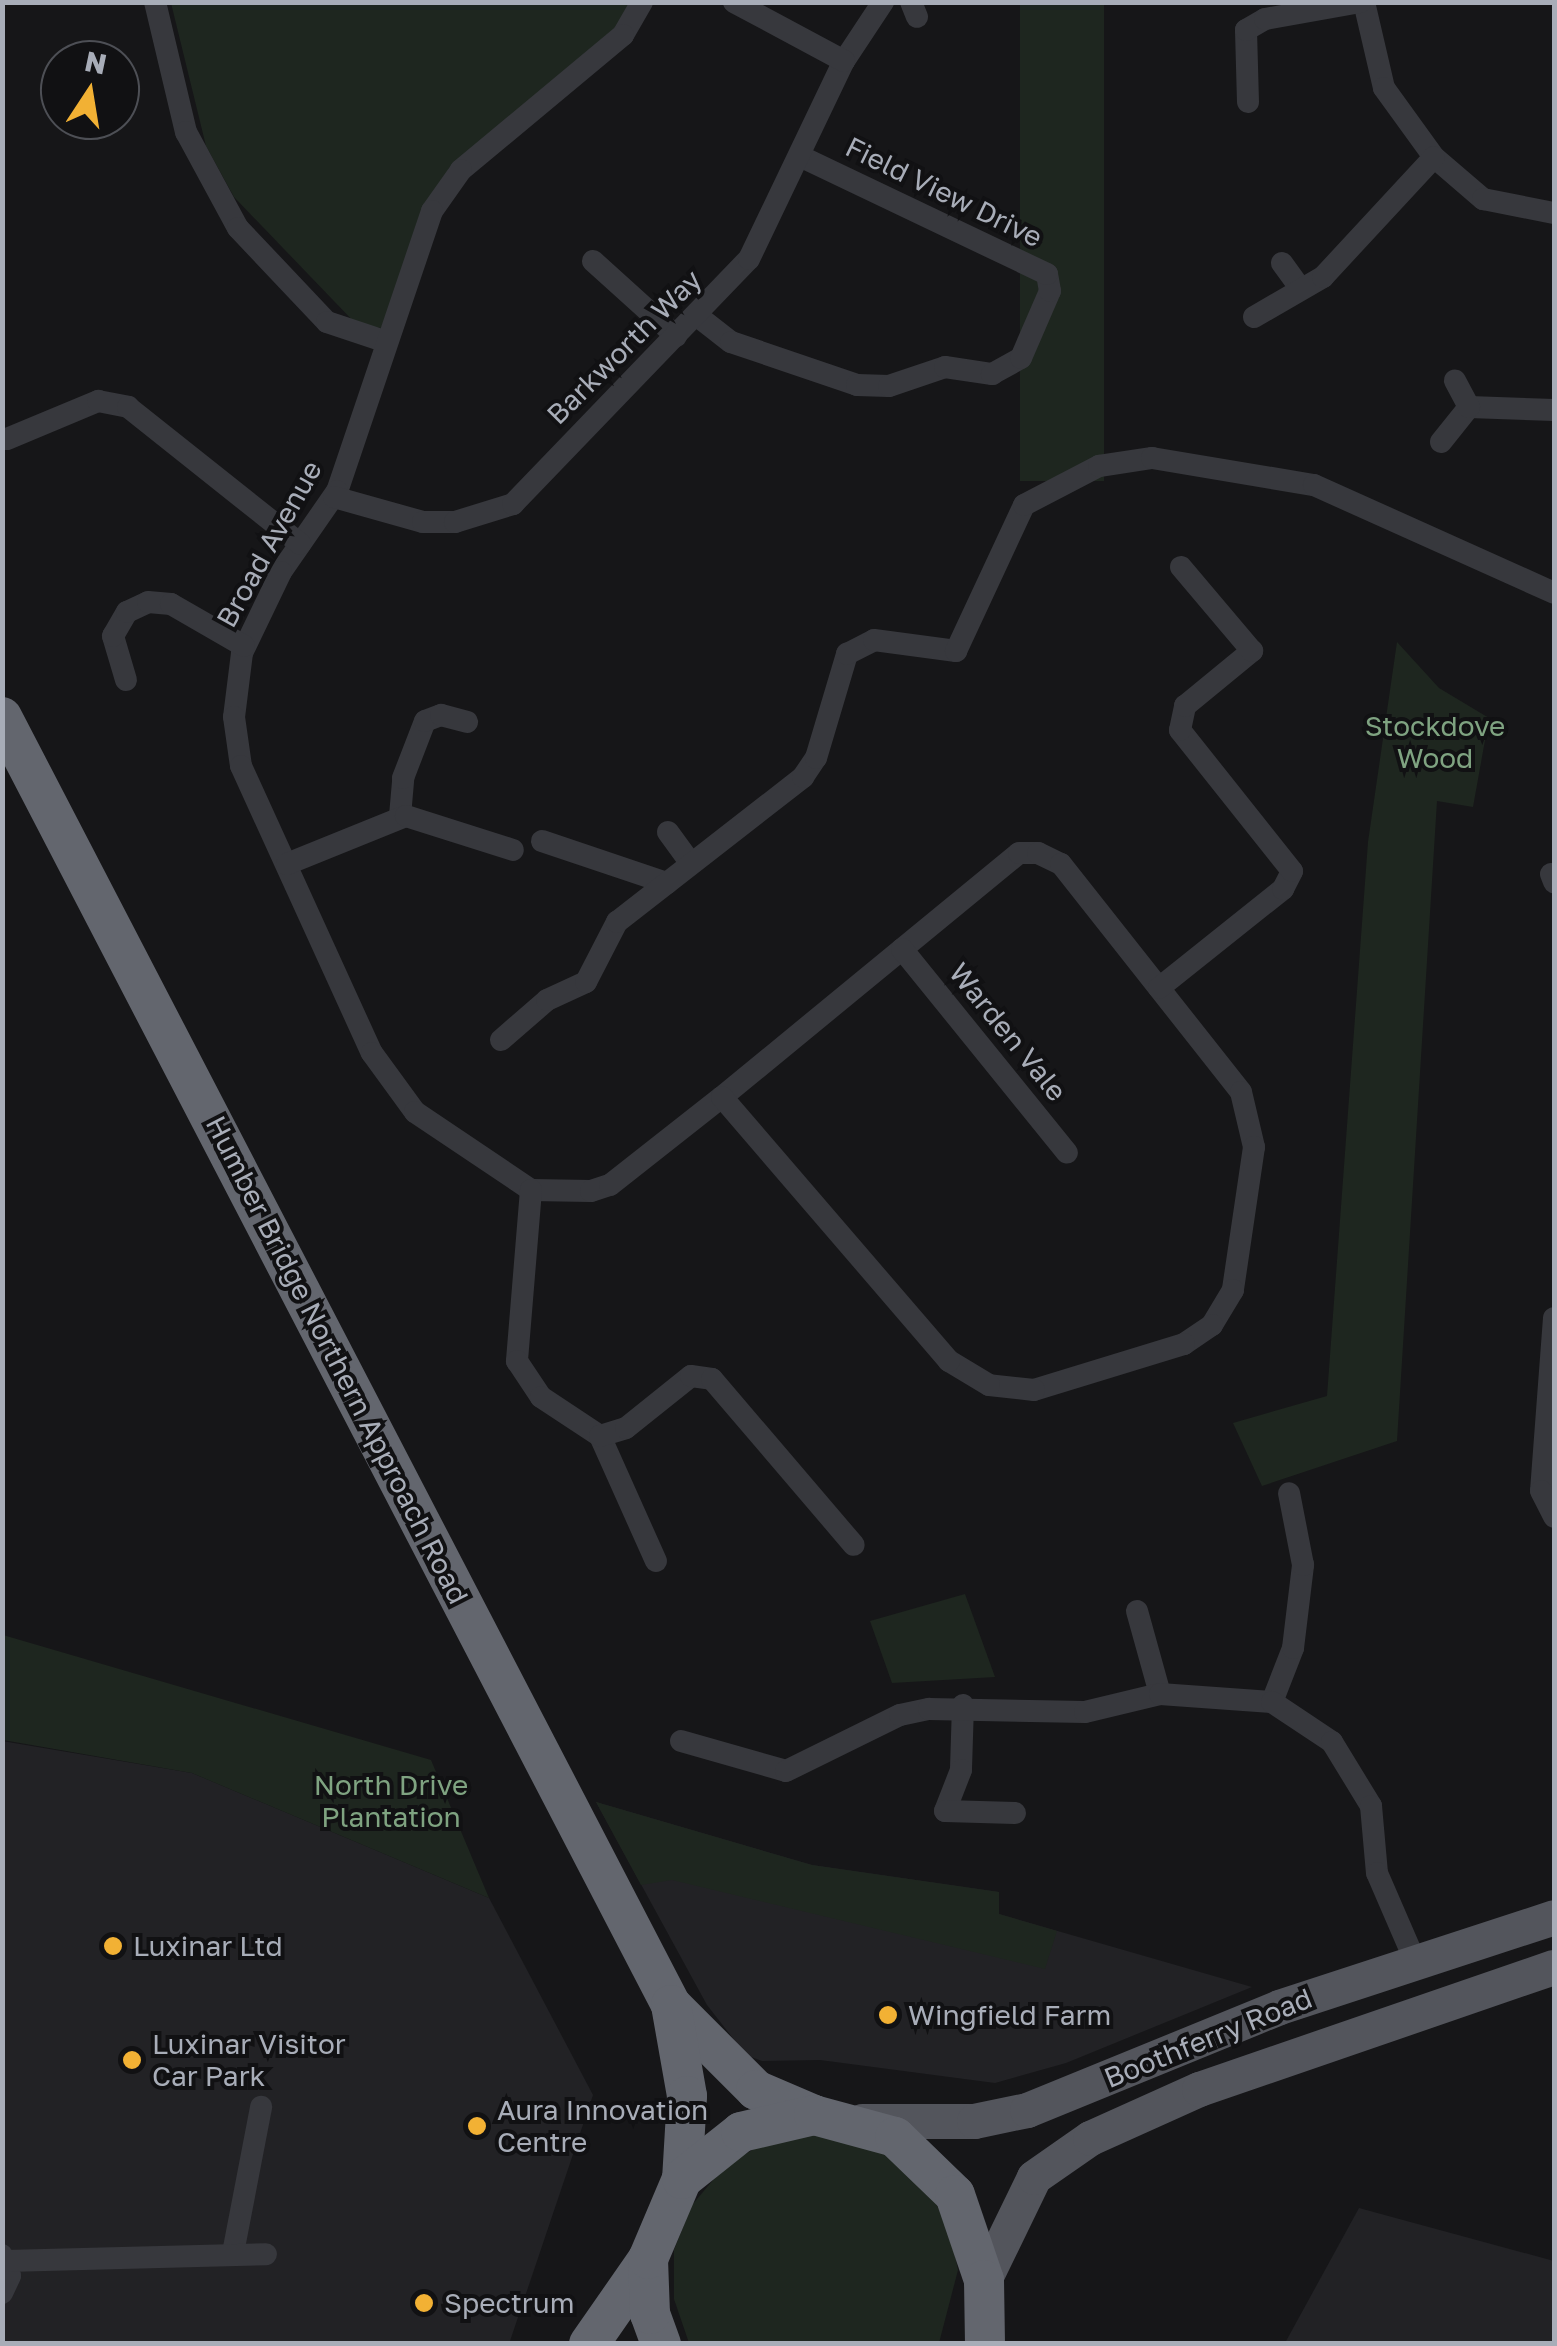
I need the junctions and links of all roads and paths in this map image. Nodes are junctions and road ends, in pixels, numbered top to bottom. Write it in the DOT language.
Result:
graph roads {
  1 [pos="155,2"];
  2 [pos="642,2"];
  3 [pos="734,2"];
  4 [pos="883,2"];
  5 [pos="1362,2"];
  6 [pos="844,61"];
  7 [pos="1248,102"];
  8 [pos="802,157"];
  9 [pos="1434,157"];
  10 [pos="1554,213"];
  11 [pos="592,262"];
  12 [pos="1282,263"];
  13 [pos="1298,284"];
  14 [pos="1254,317"];
  15 [pos="700,318"];
  16 [pos="676,336"];
  17 [pos="384,341"];
  18 [pos="1455,381"];
  19 [pos="1469,407"];
  20 [pos="1554,410"];
  21 [pos="7,439"];
  22 [pos="1442,442"];
  23 [pos="334,497"];
  24 [pos="300,544"];
  25 [pos="1182,567"];
  26 [pos="1554,593"];
  27 [pos="244,646"];
  28 [pos="126,680"];
  29 [pos="2,716"];
  30 [pos="467,722"];
  31 [pos="400,816"];
  32 [pos="668,832"];
  33 [pos="542,841"];
  34 [pos="513,850"];
  35 [pos="287,864"];
  36 [pos="691,864"];
  37 [pos="666,883"];
  38 [pos="902,949"];
  39 [pos="1159,988"];
  40 [pos="501,1040"];
  41 [pos="722,1097"];
  42 [pos="1067,1153"];
  43 [pos="531,1190"];
  44 [pos="1554,1318"];
  45 [pos="600,1436"];
  46 [pos="1288,1494"];
  47 [pos="1554,1517"];
  48 [pos="854,1544"];
  49 [pos="656,1562"];
  50 [pos="1140,1610"];
  51 [pos="1160,1694"];
  52 [pos="1272,1702"];
  53 [pos="964,1705"];
  54 [pos="681,1742"];
  55 [pos="1015,1813"];
  56 [pos="1554,1916"];
  57 [pos="1414,1961"];
  58 [pos="1554,1967"];
  59 [pos="671,2005"];
  60 [pos="261,2107"];
  61 [pos="814,2115"];
  62 [pos="856,2121"];
  63 [pos="682,2179"];
  64 [pos="233,2254"];
  65 [pos="266,2254"];
  66 [pos="648,2259"];
  67 [pos="5,2271"];
  68 [pos="981,2320"];
  69 [pos="589,2344"];
  70 [pos="661,2344"];
  1 -- 17 [label="street"];
  2 -- 17 [label="street, Broad Avenue"];
  3 -- 6 [label="street"];
  4 -- 6 [label="street, Barkworth Way"];
  5 -- 7 [label="street"];
  5 -- 9 [label="street"];
  6 -- 8 [label="street, Barkworth Way"];
  8 -- 15 [label="street, Barkworth Way"];
  8 -- 15 [label="street, Field View Drive"];
  9 -- 10 [label="street"];
  9 -- 13 [label="street"];
  11 -- 16 [label="street"];
  12 -- 13 [label="street"];
  13 -- 14 [label="street"];
  15 -- 16 [label="street, Barkworth Way"];
  16 -- 23 [label="street, Barkworth Way"];
  17 -- 23 [label="street, Broad Avenue"];
  18 -- 19 [label="street"];
  19 -- 20 [label="street"];
  19 -- 22 [label="street"];
  21 -- 24 [label="street"];
  23 -- 24 [label="street, Broad Avenue"];
  24 -- 27 [label="street, Broad Avenue"];
  25 -- 39 [label="street"];
  26 -- 36 [label="street"];
  27 -- 28 [label="street"];
  27 -- 35 [label="street, Broad Avenue"];
  29 -- 59 [label="highway, Humber Bridge Northern Approach Road"];
  30 -- 31 [label="street"];
  31 -- 34 [label="street"];
  31 -- 35 [label="street"];
  32 -- 36 [label="street"];
  33 -- 37 [label="street"];
  35 -- 43 [label="street, Broad Avenue"];
  36 -- 37 [label="street"];
  37 -- 40 [label="street"];
  38 -- 39 [label="street"];
  38 -- 41 [label="street"];
  38 -- 42 [label="street, Warden Vale"];
  39 -- 41 [label="street"];
  41 -- 43 [label="street"];
  43 -- 45 [label="street"];
  44 -- 47 [label="street"];
  45 -- 48 [label="street"];
  45 -- 49 [label="street"];
  46 -- 52 [label="street"];
  50 -- 51 [label="street"];
  51 -- 52 [label="street"];
  51 -- 53 [label="street"];
  52 -- 57 [label="street"];
  53 -- 54 [label="street"];
  53 -- 55 [label="street"];
  56 -- 57 [label="main road, Boothferry Road"];
  57 -- 62 [label="main road, Boothferry Road"];
  58 -- 68 [label="main road, Boothferry Road"];
  59 -- 61 [label="highway"];
  59 -- 63 [label="highway"];
  60 -- 64 [label="street"];
  61 -- 62 [label="highway"];
  61 -- 63 [label="highway"];
  62 -- 68 [label="highway"];
  63 -- 66 [label="highway"];
  64 -- 65 [label="street"];
  64 -- 67 [label="street"];
  66 -- 69 [label="highway"];
  66 -- 70 [label="highway"];
}
